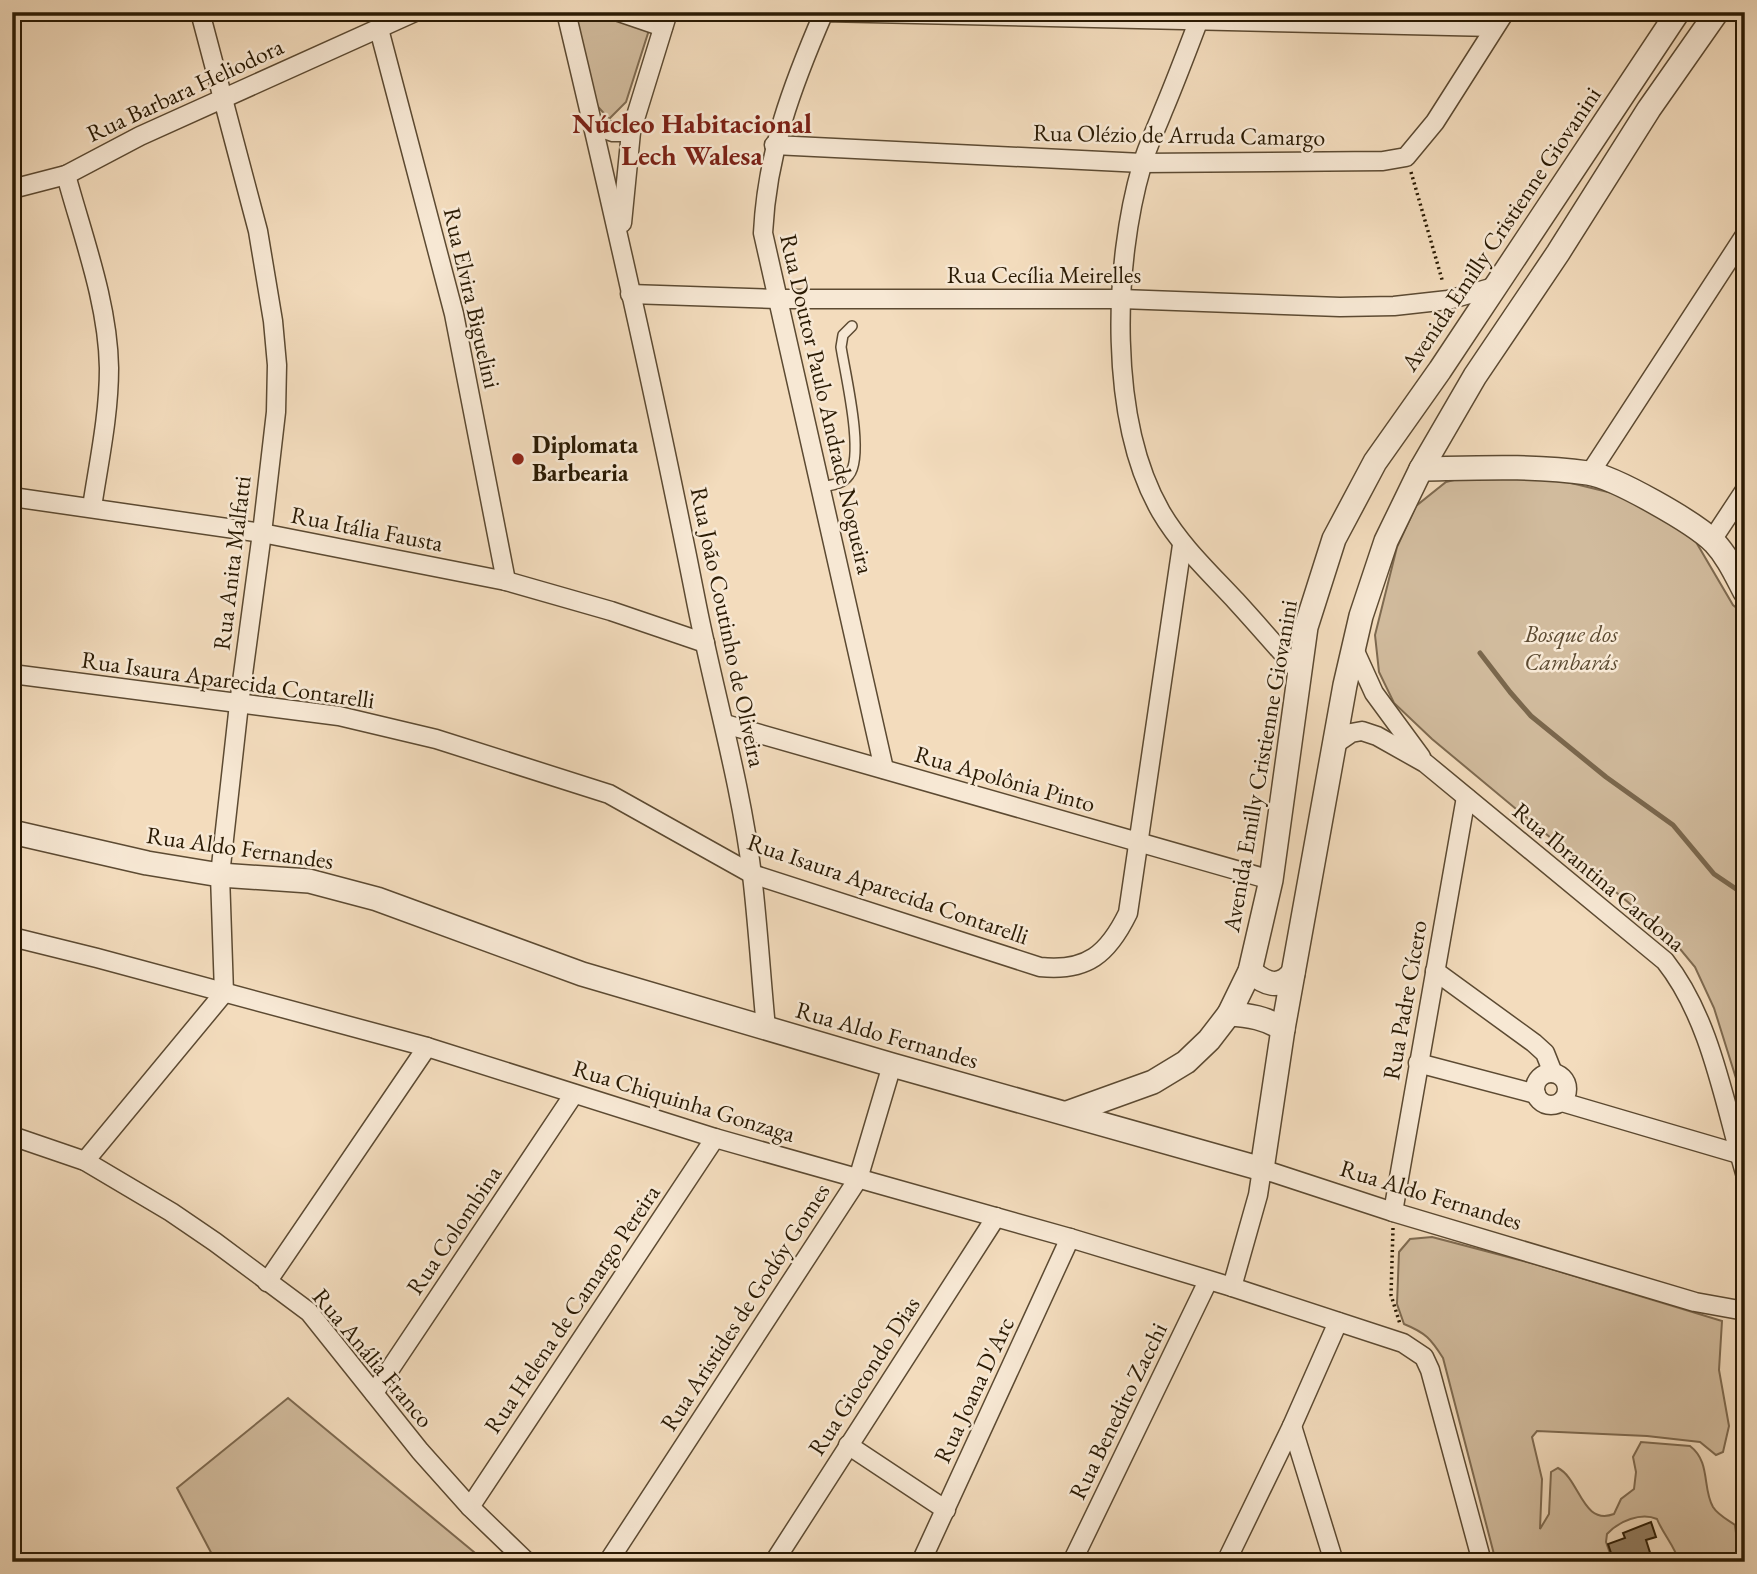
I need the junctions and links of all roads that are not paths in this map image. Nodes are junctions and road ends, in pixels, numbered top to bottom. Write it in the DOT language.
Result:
graph roads {
  1 [pos="200,12"];
  2 [pos="415,12"];
  3 [pos="566,12"];
  4 [pos="620,12"];
  5 [pos="824,12"];
  6 [pos="1505,12"];
  7 [pos="1678,12"];
  8 [pos="1717,12"];
  9 [pos="1201,16"];
  10 [pos="665,20"];
  11 [pos="1494,27"];
  12 [pos="379,29"];
  13 [pos="223,97"];
  14 [pos="593,125"];
  15 [pos="631,132"];
  16 [pos="774,145"];
  17 [pos="1142,163"];
  18 [pos="66,175"];
  19 [pos="12,189"];
  20 [pos="1530,232"];
  21 [pos="1745,235"];
  22 [pos="621,240"];
  23 [pos="1558,253"];
  24 [pos="1509,267"];
  25 [pos="1535,285"];
  26 [pos="1494,287"];
  27 [pos="630,293"];
  28 [pos="777,299"];
  29 [pos="1121,299"];
  30 [pos="1453,299"];
  31 [pos="1476,313"];
  32 [pos="852,326"];
  33 [pos="1421,469"];
  34 [pos="1590,473"];
  35 [pos="820,487"];
  36 [pos="1745,490"];
  37 [pos="12,497"];
  38 [pos="92,507"];
  39 [pos="262,533"];
  40 [pos="1712,540"];
  41 [pos="1182,545"];
  42 [pos="506,581"];
  43 [pos="1745,593"];
  44 [pos="705,643"];
  45 [pos="1353,649"];
  46 [pos="1299,672"];
  47 [pos="12,674"];
  48 [pos="239,704"];
  49 [pos="725,724"];
  50 [pos="1335,744"];
  51 [pos="1425,763"];
  52 [pos="884,769"];
  53 [pos="1466,797"];
  54 [pos="12,832"];
  55 [pos="1139,844"];
  56 [pos="220,874"];
  57 [pos="752,874"];
  58 [pos="1270,880"];
  59 [pos="12,937"];
  60 [pos="1250,971"];
  61 [pos="1435,971"];
  62 [pos="1293,973"];
  63 [pos="224,993"];
  64 [pos="1229,1014"];
  65 [pos="766,1028"];
  66 [pos="1283,1029"];
  67 [pos="427,1047"];
  68 [pos="1419,1063"];
  69 [pos="892,1065"];
  70 [pos="1553,1073"];
  71 [pos="574,1094"];
  72 [pos="1536,1094"];
  73 [pos="1562,1102"];
  74 [pos="1067,1113"];
  75 [pos="12,1136"];
  76 [pos="715,1138"];
  77 [pos="1739,1154"];
  78 [pos="85,1161"];
  79 [pos="1262,1169"];
  80 [pos="1745,1173"];
  81 [pos="858,1179"];
  82 [pos="1393,1212"];
  83 [pos="996,1217"];
  84 [pos="1070,1238"];
  85 [pos="1208,1281"];
  86 [pos="267,1282"];
  87 [pos="1231,1287"];
  88 [pos="1744,1311"];
  89 [pos="1338,1322"];
  90 [pos="374,1393"];
  91 [pos="1292,1426"];
  92 [pos="848,1445"];
  93 [pos="470,1507"];
  94 [pos="946,1510"];
  95 [pos="527,1562"];
  96 [pos="608,1562"];
  97 [pos="774,1562"];
  98 [pos="921,1562"];
  99 [pos="1072,1562"];
  100 [pos="1226,1562"];
  101 [pos="1335,1562"];
  102 [pos="1482,1562"];
  1 -- 13 [label="street, Rua Anita Malfatti"];
  2 -- 12 [label="street, Rua Barbara Heliodora"];
  3 -- 14 [label="street"];
  4 -- 10 [label="street"];
  5 -- 9 [label="street"];
  5 -- 16 [label="street, Rua Doutor Paulo Andrade Nogueira"];
  6 -- 11 [label="street"];
  7 -- 20 [label="street, Avenida Emilly Cristienne Giovanini"];
  8 -- 23 [label="street"];
  9 -- 11 [label="street"];
  9 -- 17 [label="street"];
  10 -- 15 [label="street"];
  11 -- 17 [label="street, Rua Olézio de Arruda Camargo"];
  12 -- 13 [label="street, Rua Barbara Heliodora"];
  12 -- 42 [label="street, Rua Elvira Biguelini"];
  13 -- 18 [label="street, Rua Barbara Heliodora"];
  13 -- 39 [label="street, Rua Anita Malfatti"];
  14 -- 15 [label="street"];
  14 -- 22 [label="street"];
  15 -- 22 [label="street"];
  16 -- 17 [label="street, Rua Olézio de Arruda Camargo"];
  16 -- 28 [label="street, Rua Doutor Paulo Andrade Nogueira"];
  17 -- 29 [label="street"];
  18 -- 19 [label="street, Rua Barbara Heliodora"];
  18 -- 38 [label="street"];
  20 -- 23 [label="street"];
  20 -- 24 [label="street, Avenida Emilly Cristienne Giovanini"];
  21 -- 34 [label="street"];
  22 -- 27 [label="street, Rua João Coutinho de Oliveira"];
  23 -- 25 [label="street"];
  24 -- 25 [label="street"];
  24 -- 26 [label="street, Avenida Emilly Cristienne Giovanini"];
  25 -- 33 [label="street"];
  26 -- 30 [label="street, Rua Cecília Meirelles"];
  26 -- 31 [label="street, Avenida Emilly Cristienne Giovanini"];
  27 -- 28 [label="street, Rua Cecília Meirelles"];
  27 -- 44 [label="street, Rua João Coutinho de Oliveira"];
  28 -- 29 [label="street, Rua Cecília Meirelles"];
  28 -- 35 [label="street, Rua Doutor Paulo Andrade Nogueira"];
  29 -- 30 [label="street, Rua Cecília Meirelles"];
  29 -- 41 [label="street"];
  30 -- 31 [label="street"];
  31 -- 46 [label="street, Avenida Emilly Cristienne Giovanini"];
  32 -- 35 [label="lane"];
  33 -- 34 [label="street"];
  33 -- 45 [label="street"];
  34 -- 40 [label="street"];
  35 -- 52 [label="street, Rua Doutor Paulo Andrade Nogueira"];
  36 -- 40 [label="street"];
  37 -- 38 [label="street, Rua Itália Fausta"];
  38 -- 39 [label="street, Rua Itália Fausta"];
  39 -- 42 [label="street, Rua Itália Fausta"];
  39 -- 48 [label="street, Rua Anita Malfatti"];
  40 -- 43 [label="street"];
  41 -- 46 [label="street"];
  41 -- 55 [label="street, Rua Isaura Aparecida Contarelli"];
  42 -- 44 [label="street, Rua Itália Fausta"];
  44 -- 49 [label="street, Rua João Coutinho de Oliveira"];
  45 -- 50 [label="street"];
  45 -- 51 [label="street, Rua Ibrantina Cardona"];
  46 -- 58 [label="street, Avenida Emilly Cristienne Giovanini"];
  47 -- 48 [label="street, Rua Isaura Aparecida Contarelli"];
  48 -- 56 [label="street, Rua Anita Malfatti"];
  48 -- 57 [label="street, Rua Isaura Aparecida Contarelli"];
  49 -- 52 [label="street, Rua Apolônia Pinto"];
  49 -- 57 [label="street, Rua João Coutinho de Oliveira"];
  50 -- 51 [label="street, Rua Ibrantina Cardona"];
  50 -- 62 [label="street"];
  51 -- 53 [label="street, Rua Ibrantina Cardona"];
  52 -- 55 [label="street, Rua Apolônia Pinto"];
  53 -- 61 [label="street, Rua Padre Cícero"];
  53 -- 77 [label="street, Rua Ibrantina Cardona"];
  54 -- 56 [label="street, Rua Aldo Fernandes"];
  55 -- 57 [label="street, Rua Isaura Aparecida Contarelli"];
  55 -- 58 [label="street, Rua Apolônia Pinto"];
  56 -- 63 [label="street, Rua Anita Malfatti"];
  56 -- 65 [label="street, Rua Aldo Fernandes"];
  57 -- 65 [label="street, Rua João Coutinho de Oliveira"];
  58 -- 60 [label="street, Avenida Emilly Cristienne Giovanini"];
  59 -- 63 [label="street, Rua Chiquinha Gonzaga"];
  60 -- 62 [label="street"];
  60 -- 64 [label="street, Avenida Emilly Cristienne Giovanini"];
  61 -- 68 [label="street, Rua Padre Cícero"];
  61 -- 70 [label="street"];
  62 -- 66 [label="street"];
  63 -- 67 [label="street, Rua Chiquinha Gonzaga"];
  63 -- 78 [label="street"];
  64 -- 66 [label="street"];
  64 -- 74 [label="street, Avenida Emilly Cristienne Giovanini"];
  65 -- 69 [label="street, Rua Aldo Fernandes"];
  66 -- 79 [label="street"];
  67 -- 71 [label="street, Rua Chiquinha Gonzaga"];
  67 -- 86 [label="street"];
  68 -- 72 [label="street"];
  68 -- 82 [label="street, Rua Padre Cícero"];
  69 -- 74 [label="street, Rua Aldo Fernandes"];
  69 -- 81 [label="street, Rua Aristides de Godóy Gomes"];
  70 -- 72 [label="street"];
  70 -- 73 [label="street"];
  71 -- 76 [label="street, Rua Chiquinha Gonzaga"];
  71 -- 90 [label="street, Rua Colombina"];
  72 -- 73 [label="street"];
  73 -- 77 [label="street"];
  74 -- 79 [label="street, Rua Aldo Fernandes"];
  75 -- 78 [label="street, Rua Anália Franco"];
  76 -- 81 [label="street, Rua Chiquinha Gonzaga"];
  76 -- 93 [label="street, Rua Helena de Camargo Pereira"];
  77 -- 80 [label="street, Rua Ibrantina Cardona"];
  78 -- 86 [label="street, Rua Anália Franco"];
  79 -- 82 [label="street, Rua Aldo Fernandes"];
  79 -- 87 [label="street"];
  81 -- 83 [label="street, Rua Chiquinha Gonzaga"];
  81 -- 96 [label="street, Rua Aristides de Godóy Gomes"];
  82 -- 88 [label="street, Rua Aldo Fernandes"];
  83 -- 84 [label="street, Rua Chiquinha Gonzaga"];
  83 -- 92 [label="street, Rua Giocondo Dias"];
  84 -- 85 [label="street, Rua Chiquinha Gonzaga"];
  84 -- 94 [label="street, Rua Joana D'Arc"];
  85 -- 87 [label="street, Rua Chiquinha Gonzaga"];
  85 -- 99 [label="street, Rua Benedito Zacchi"];
  86 -- 90 [label="street, Rua Anália Franco"];
  87 -- 89 [label="street, Rua Chiquinha Gonzaga"];
  89 -- 91 [label="street"];
  89 -- 102 [label="street, Rua Chiquinha Gonzaga"];
  90 -- 93 [label="street, Rua Anália Franco"];
  91 -- 100 [label="street"];
  91 -- 101 [label="street"];
  92 -- 94 [label="street"];
  92 -- 97 [label="street, Rua Giocondo Dias"];
  93 -- 95 [label="street, Rua Anália Franco"];
  94 -- 98 [label="street, Rua Joana D'Arc"];
}
